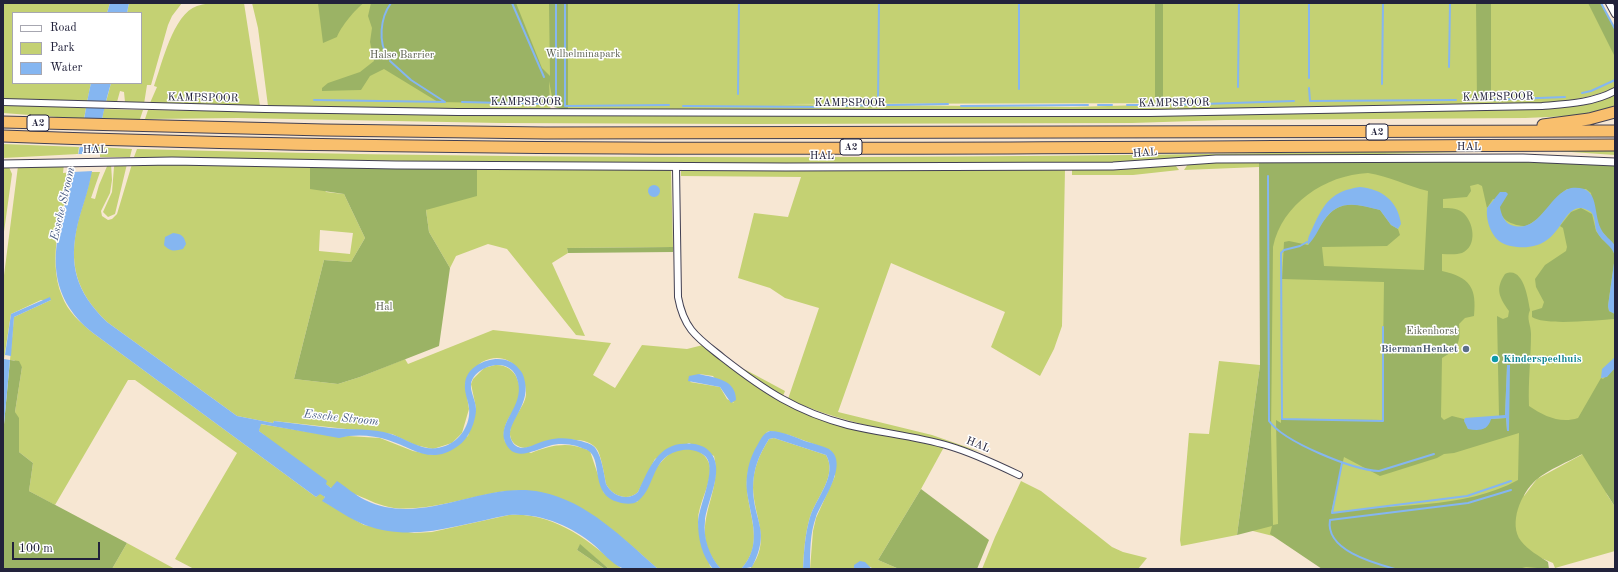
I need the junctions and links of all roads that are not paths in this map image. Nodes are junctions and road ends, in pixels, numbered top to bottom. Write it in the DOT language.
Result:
graph roads {
  1 [pos="1609,3"];
  2 [pos="1615,14"];
  3 [pos="1615,91"];
  4 [pos="3,102"];
  5 [pos="1615,112"];
  6 [pos="3,122"];
  7 [pos="1615,131"];
  8 [pos="1490,132"];
  9 [pos="3,136"];
  10 [pos="1615,145"];
  11 [pos="1615,162"];
  12 [pos="3,164"];
  13 [pos="676,168"];
  14 [pos="1019,475"];
  1 -- 2 [label="street"];
  3 -- 4 [label="street, KAMPSPOOR"];
  5 -- 8 [label="highway, A2"];
  6 -- 8 [label="highway, A2"];
  7 -- 8 [label="highway, A2"];
  9 -- 10 [label="highway, A2"];
  11 -- 13 [label="street, HAL"];
  12 -- 13 [label="street, HAL"];
  13 -- 14 [label="street, HAL"];
}
